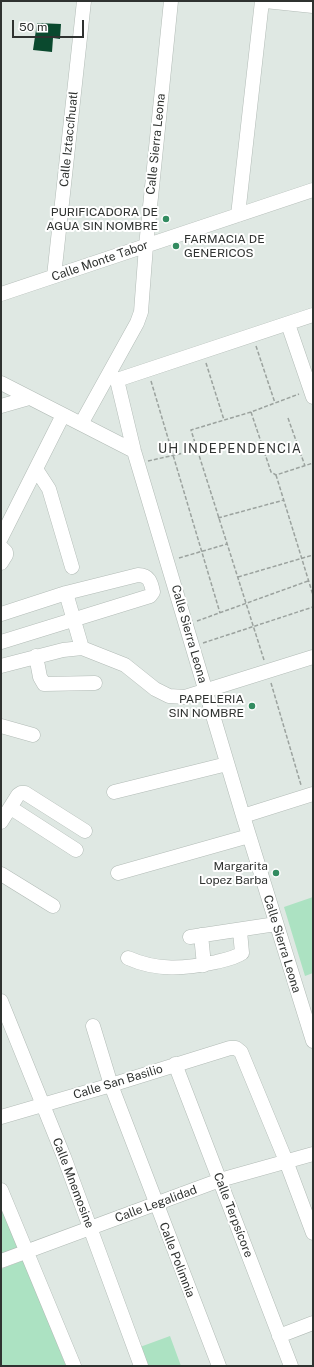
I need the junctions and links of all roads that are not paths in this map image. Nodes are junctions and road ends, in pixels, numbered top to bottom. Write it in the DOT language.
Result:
graph roads {
  1 [pos="84,1"];
  2 [pos="171,1"];
  3 [pos="262,1"];
  4 [pos="265,1"];
  5 [pos="313,6"];
  6 [pos="313,190"];
  7 [pos="238,215"];
  8 [pos="146,246"];
  9 [pos="54,276"];
  10 [pos="1,294"];
  11 [pos="313,315"];
  12 [pos="288,324"];
  13 [pos="113,378"];
  14 [pos="1,383"];
  15 [pos="312,393"];
  16 [pos="29,398"];
  17 [pos="1,406"];
  18 [pos="63,415"];
  19 [pos="81,424"];
  20 [pos="136,457"];
  21 [pos="36,469"];
  22 [pos="1,538"];
  23 [pos="1,547"];
  24 [pos="1,562"];
  25 [pos="72,567"];
  26 [pos="66,593"];
  27 [pos="1,614"];
  28 [pos="72,620"];
  29 [pos="1,642"];
  30 [pos="82,648"];
  31 [pos="36,656"];
  32 [pos="313,657"];
  33 [pos="1,666"];
  34 [pos="95,683"];
  35 [pos="206,691"];
  36 [pos="1,726"];
  37 [pos="33,735"];
  38 [pos="227,764"];
  39 [pos="114,792"];
  40 [pos="309,796"];
  41 [pos="11,808"];
  42 [pos="242,816"];
  43 [pos="1,822"];
  44 [pos="85,831"];
  45 [pos="249,836"];
  46 [pos="76,850"];
  47 [pos="118,873"];
  48 [pos="1,874"];
  49 [pos="53,906"];
  50 [pos="276,924"];
  51 [pos="240,931"];
  52 [pos="128,958"];
  53 [pos="204,965"];
  54 [pos="1,1004"];
  55 [pos="93,1026"];
  56 [pos="311,1037"];
  57 [pos="175,1064"];
  58 [pos="111,1086"];
  59 [pos="43,1105"];
  60 [pos="1,1117"];
  61 [pos="313,1154"];
  62 [pos="286,1161"];
  63 [pos="220,1180"];
  64 [pos="1,1190"];
  65 [pos="156,1204"];
  66 [pos="90,1228"];
  67 [pos="313,1233"];
  68 [pos="25,1252"];
  69 [pos="1,1261"];
  70 [pos="313,1323"];
  71 [pos="279,1336"];
  72 [pos="72,1365"];
  73 [pos="141,1366"];
  74 [pos="219,1366"];
  75 [pos="291,1366"];
  1 -- 9 [label="street, Calle Iztaccíhuatl"];
  2 -- 8 [label="street, Calle Sierra Leona"];
  3 -- 7 [label="street"];
  4 -- 5 [label="street"];
  6 -- 7 [label="street, Calle Monte Tabor"];
  7 -- 8 [label="street, Calle Monte Tabor"];
  8 -- 9 [label="street, Calle Monte Tabor"];
  8 -- 13 [label="street, Calle Sierra Leona"];
  9 -- 10 [label="street, Calle Monte Tabor"];
  11 -- 12 [label="street"];
  12 -- 13 [label="street"];
  12 -- 15 [label="street"];
  13 -- 19 [label="street, Calle Sierra Leona"];
  13 -- 20 [label="street, Calle Sierra Leona"];
  14 -- 16 [label="street"];
  16 -- 17 [label="street"];
  16 -- 18 [label="street"];
  18 -- 19 [label="street"];
  18 -- 21 [label="street"];
  19 -- 20 [label="street"];
  20 -- 35 [label="street, Calle Sierra Leona"];
  21 -- 22 [label="street"];
  21 -- 25 [label="street"];
  23 -- 24 [label="street"];
  26 -- 27 [label="street"];
  26 -- 28 [label="street"];
  26 -- 28 [label="street"];
  28 -- 29 [label="street"];
  28 -- 30 [label="street"];
  30 -- 31 [label="street"];
  30 -- 35 [label="street"];
  31 -- 33 [label="street"];
  31 -- 34 [label="street"];
  32 -- 35 [label="street"];
  35 -- 38 [label="street, Calle Sierra Leona"];
  36 -- 37 [label="street"];
  38 -- 39 [label="street"];
  38 -- 42 [label="street, Calle Sierra Leona"];
  40 -- 42 [label="street"];
  41 -- 43 [label="street"];
  41 -- 44 [label="street"];
  41 -- 46 [label="street"];
  42 -- 45 [label="street, Calle Sierra Leona"];
  45 -- 47 [label="street"];
  45 -- 50 [label="street, Calle Sierra Leona"];
  48 -- 49 [label="street"];
  50 -- 51 [label="street"];
  50 -- 56 [label="street, Calle Sierra Leona"];
  51 -- 53 [label="street"];
  51 -- 53 [label="street"];
  52 -- 53 [label="street"];
  54 -- 59 [label="street, Calle Mnemosine"];
  55 -- 58 [label="street, Calle Polimnia"];
  57 -- 58 [label="street, Calle San Basilio"];
  57 -- 62 [label="street, Calle San Basilio"];
  57 -- 63 [label="street, Calle Terpsícore"];
  58 -- 59 [label="street, Calle San Basilio"];
  58 -- 65 [label="street, Calle Polimnia"];
  59 -- 60 [label="street, Calle San Basilio"];
  59 -- 66 [label="street, Calle Mnemosine"];
  61 -- 62 [label="street, Calle Legalidad"];
  62 -- 63 [label="street, Calle Legalidad"];
  62 -- 67 [label="street"];
  63 -- 65 [label="street, Calle Legalidad"];
  63 -- 71 [label="street, Calle Terpsícore"];
  64 -- 68 [label="street"];
  65 -- 66 [label="street, Calle Legalidad"];
  65 -- 74 [label="street, Calle Polimnia"];
  66 -- 68 [label="street, Calle Legalidad"];
  66 -- 73 [label="street, Calle Mnemosine"];
  68 -- 69 [label="street, Calle Legalidad"];
  68 -- 72 [label="street"];
  70 -- 71 [label="street"];
  71 -- 75 [label="street, Calle Terpsícore"];
}
